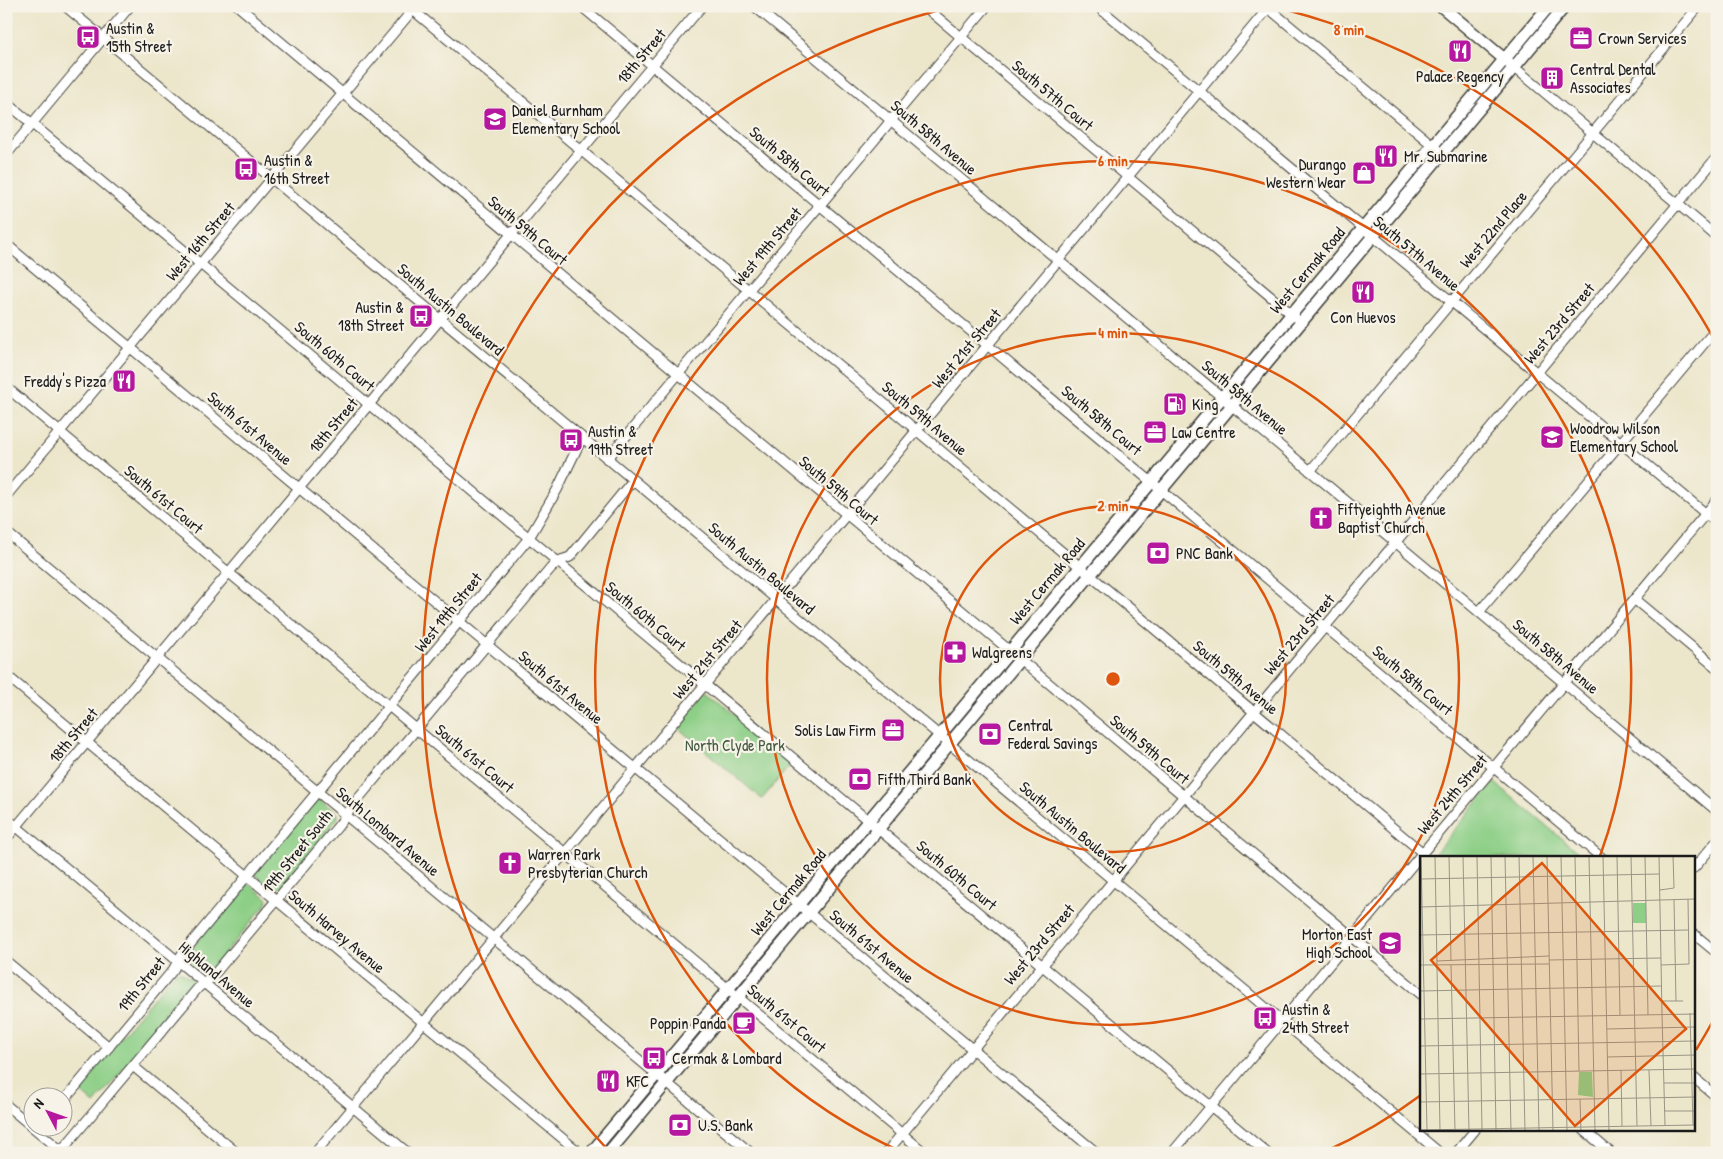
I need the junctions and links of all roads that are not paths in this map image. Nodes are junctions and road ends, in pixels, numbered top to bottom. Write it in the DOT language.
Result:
graph roads {
  1 [pos="65,6"];
  2 [pos="130,6"];
  3 [pos="238,6"];
  4 [pos="581,6"];
  5 [pos="702,6"];
  6 [pos="754,6"];
  7 [pos="924,6"];
  8 [pos="987,6"];
  9 [pos="1097,6"];
  10 [pos="1441,6"];
  11 [pos="1548,6"];
  12 [pos="1565,6"];
  13 [pos="1699,6"];
  14 [pos="1268,7"];
  15 [pos="412,8"];
  16 [pos="961,38"];
  17 [pos="103,39"];
  18 [pos="1504,59"];
  19 [pos="653,66"];
  20 [pos="1514,67"];
  21 [pos="1199,91"];
  22 [pos="343,94"];
  23 [pos="6,102"];
  24 [pos="891,121"];
  25 [pos="32,123"];
  26 [pos="1593,133"];
  27 [pos="1432,145"];
  28 [pos="582,151"];
  29 [pos="1442,153"];
  30 [pos="6,154"];
  31 [pos="1717,157"];
  32 [pos="1128,177"];
  33 [pos="272,179"];
  34 [pos="1678,204"];
  35 [pos="820,206"];
  36 [pos="1363,228"];
  37 [pos="511,235"];
  38 [pos="1373,236"];
  39 [pos="1717,237"];
  40 [pos="6,244"];
  41 [pos="1058,261"];
  42 [pos="201,264"];
  43 [pos="749,291"];
  44 [pos="1452,302"];
  45 [pos="1292,314"];
  46 [pos="440,320"];
  47 [pos="1301,322"];
  48 [pos="1717,328"];
  49 [pos="988,345"];
  50 [pos="130,348"];
  51 [pos="1536,373"];
  52 [pos="678,375"];
  53 [pos="6,387"];
  54 [pos="1222,397"];
  55 [pos="370,404"];
  56 [pos="1232,405"];
  57 [pos="917,431"];
  58 [pos="60,432"];
  59 [pos="582,438"];
  60 [pos="1620,443"];
  61 [pos="607,459"];
  62 [pos="1310,471"];
  63 [pos="633,480"];
  64 [pos="1152,482"];
  65 [pos="299,488"];
  66 [pos="1161,489"];
  67 [pos="6,496"];
  68 [pos="1717,500"];
  69 [pos="1705,514"];
  70 [pos="846,515"];
  71 [pos="1717,523"];
  72 [pos="6,532"];
  73 [pos="529,538"];
  74 [pos="1395,542"];
  75 [pos="558,562"];
  76 [pos="1080,567"];
  77 [pos="229,573"];
  78 [pos="1090,575"];
  79 [pos="1634,599"];
  80 [pos="776,600"];
  81 [pos="1479,612"];
  82 [pos="459,622"];
  83 [pos="1325,626"];
  84 [pos="487,645"];
  85 [pos="1009,651"];
  86 [pos="158,658"];
  87 [pos="1019,659"];
  88 [pos="1717,668"];
  89 [pos="6,674"];
  90 [pos="1564,683"];
  91 [pos="706,684"];
  92 [pos="389,706"];
  93 [pos="1253,712"];
  94 [pos="416,729"];
  95 [pos="939,736"];
  96 [pos="87,742"];
  97 [pos="949,743"];
  98 [pos="1494,767"];
  99 [pos="636,768"];
  100 [pos="318,792"];
  101 [pos="1183,796"];
  102 [pos="1717,810"];
  103 [pos="346,815"];
  104 [pos="6,818"];
  105 [pos="868,820"];
  106 [pos="16,827"];
  107 [pos="878,828"];
  108 [pos="6,839"];
  109 [pos="1717,841"];
  110 [pos="565,853"];
  111 [pos="1422,853"];
  112 [pos="1600,856"];
  113 [pos="1696,866"];
  114 [pos="248,876"];
  115 [pos="1112,880"];
  116 [pos="276,900"];
  117 [pos="799,904"];
  118 [pos="808,912"];
  119 [pos="1696,936"];
  120 [pos="494,938"];
  121 [pos="1352,938"];
  122 [pos="1717,953"];
  123 [pos="6,961"];
  124 [pos="178,962"];
  125 [pos="1042,965"];
  126 [pos="205,984"];
  127 [pos="728,988"];
  128 [pos="1420,994"];
  129 [pos="738,996"];
  130 [pos="1282,1021"];
  131 [pos="424,1023"];
  132 [pos="109,1047"];
  133 [pos="972,1049"];
  134 [pos="133,1066"];
  135 [pos="656,1074"];
  136 [pos="1696,1080"];
  137 [pos="666,1082"];
  138 [pos="72,1091"];
  139 [pos="1717,1097"];
  140 [pos="6,1104"];
  141 [pos="1211,1106"];
  142 [pos="353,1107"];
  143 [pos="22,1115"];
  144 [pos="1473,1132"];
  145 [pos="1586,1132"];
  146 [pos="902,1133"];
  147 [pos="47,1136"];
  148 [pos="60,1152"];
  149 [pos="237,1153"];
  150 [pos="315,1153"];
  151 [pos="408,1153"];
  152 [pos="580,1153"];
  153 [pos="590,1153"];
  154 [pos="608,1153"];
  155 [pos="751,1153"];
  156 [pos="886,1153"];
  157 [pos="925,1153"];
  158 [pos="1097,1153"];
  159 [pos="1172,1153"];
  160 [pos="1267,1153"];
  161 [pos="1440,1153"];
  162 [pos="1456,1153"];
  163 [pos="1611,1153"];
  1 -- 17 [label="street, South Austin Boulevard"];
  2 -- 17 [label="street"];
  3 -- 22 [label="street, South 59th Court"];
  4 -- 19 [label="street, South 58th Court"];
  5 -- 19 [label="street, 18th Street"];
  6 -- 24 [label="street, South 58th Avenue"];
  7 -- 16 [label="street, South 57th Court"];
  8 -- 16 [label="street, West 19th Street"];
  9 -- 21 [label="street, South 57th Avenue"];
  10 -- 18 [label="main road"];
  11 -- 18 [label="main road, West Cermak Road"];
  12 -- 20 [label="main road, West Cermak Road"];
  13 -- 26 [label="street, West 22nd Place"];
  14 -- 21 [label="street, West 21st Street"];
  14 -- 27 [label="street"];
  15 -- 22 [label="street, West 16th Street"];
  15 -- 28 [label="street, South 59th Avenue"];
  16 -- 24 [label="street, West 19th Street"];
  16 -- 32 [label="street, South 57th Court"];
  17 -- 25 [label="street"];
  17 -- 33 [label="street, South Austin Boulevard"];
  18 -- 20 [label="main road"];
  18 -- 27 [label="main road, West Cermak Road"];
  19 -- 28 [label="street, 18th Street"];
  19 -- 35 [label="street, South 58th Court"];
  20 -- 26 [label="street"];
  20 -- 29 [label="main road, West Cermak Road"];
  21 -- 32 [label="street, West 21st Street"];
  21 -- 36 [label="street, South 57th Avenue"];
  22 -- 33 [label="street, West 16th Street"];
  22 -- 37 [label="street, South 59th Court"];
  23 -- 25 [label="street, South 60th Court"];
  24 -- 35 [label="street, West 19th Street"];
  24 -- 41 [label="street, South 58th Avenue"];
  25 -- 30 [label="street"];
  25 -- 42 [label="street, South 60th Court"];
  26 -- 34 [label="street"];
  26 -- 44 [label="street, West 22nd Place"];
  27 -- 29 [label="street"];
  27 -- 36 [label="main road, West Cermak Road"];
  28 -- 37 [label="street, 18th Street"];
  28 -- 43 [label="street, South 59th Avenue"];
  29 -- 38 [label="main road, West Cermak Road"];
  31 -- 34 [label="street, West 23rd Street"];
  32 -- 41 [label="street, West 21st Street"];
  32 -- 45 [label="street, South 57th Court"];
  33 -- 42 [label="street, West 16th Street"];
  33 -- 46 [label="street, South Austin Boulevard"];
  34 -- 39 [label="street"];
  34 -- 51 [label="street, West 23rd Street"];
  35 -- 43 [label="street, West 19th Street"];
  35 -- 49 [label="street, South 58th Court"];
  36 -- 38 [label="street, South 57th Avenue"];
  36 -- 45 [label="main road, West Cermak Road"];
  37 -- 46 [label="street, 18th Street"];
  37 -- 52 [label="street, South 59th Court"];
  38 -- 44 [label="street, South 57th Avenue"];
  38 -- 47 [label="main road, West Cermak Road"];
  40 -- 50 [label="street, South 61st Avenue"];
  41 -- 49 [label="street, West 21st Street"];
  41 -- 54 [label="street, South 58th Avenue"];
  42 -- 50 [label="street, West 16th Street"];
  42 -- 55 [label="street, South 60th Court"];
  43 -- 52 [label="street, West 19th Street"];
  43 -- 57 [label="street, South 59th Avenue"];
  44 -- 51 [label="street, South 57th Avenue"];
  44 -- 62 [label="street, West 22nd Place"];
  45 -- 47 [label="street, South 57th Court"];
  45 -- 54 [label="main road, West Cermak Road"];
  46 -- 55 [label="street, 18th Street"];
  46 -- 59 [label="street, South Austin Boulevard"];
  47 -- 56 [label="main road, West Cermak Road"];
  48 -- 60 [label="street"];
  49 -- 57 [label="street, West 21st Street"];
  49 -- 64 [label="street, South 58th Court"];
  50 -- 58 [label="street, West 16th Street"];
  50 -- 65 [label="street, South 61st Avenue"];
  51 -- 60 [label="street, South 57th Avenue"];
  51 -- 74 [label="street, West 23rd Street"];
  52 -- 61 [label="street, West 19th Street"];
  52 -- 70 [label="street, South 59th Court"];
  53 -- 58 [label="street, South 61st Court"];
  54 -- 56 [label="street, South 58th Avenue"];
  54 -- 64 [label="main road, West Cermak Road"];
  55 -- 65 [label="street, 18th Street"];
  55 -- 73 [label="street, South 60th Court"];
  56 -- 62 [label="street, South 58th Avenue"];
  56 -- 66 [label="main road, West Cermak Road"];
  57 -- 70 [label="street, West 21st Street"];
  57 -- 76 [label="street, South 59th Avenue"];
  58 -- 67 [label="street, West 16th Street"];
  58 -- 77 [label="street, South 61st Court"];
  59 -- 61 [label="street, South Austin Boulevard"];
  59 -- 73 [label="street, West 19th Street"];
  60 -- 69 [label="street, South 57th Avenue"];
  60 -- 81 [label="street"];
  61 -- 63 [label="street, South Austin Boulevard"];
  62 -- 74 [label="street, South 58th Avenue"];
  63 -- 75 [label="street, 19th Street South"];
  63 -- 80 [label="street, South Austin Boulevard"];
  64 -- 66 [label="street, South 58th Court"];
  64 -- 76 [label="main road, West Cermak Road"];
  65 -- 77 [label="street, 18th Street"];
  65 -- 82 [label="street, South 61st Avenue"];
  66 -- 78 [label="main road, West Cermak Road"];
  66 -- 83 [label="street, South 58th Court"];
  68 -- 69 [label="street, West 24th Street"];
  69 -- 71 [label="street, South 57th Avenue"];
  69 -- 79 [label="street, West 24th Street"];
  70 -- 80 [label="street, West 21st Street"];
  70 -- 85 [label="street, South 59th Court"];
  72 -- 86 [label="street, South Lombard Avenue"];
  73 -- 75 [label="street, South 60th Court"];
  73 -- 82 [label="street, West 19th Street"];
  74 -- 81 [label="street, South 58th Avenue"];
  74 -- 83 [label="street, West 23rd Street"];
  75 -- 84 [label="street, 19th Street South"];
  75 -- 91 [label="street, South 60th Court"];
  76 -- 78 [label="street, South 59th Avenue"];
  76 -- 85 [label="main road, West Cermak Road"];
  77 -- 86 [label="street, 18th Street"];
  77 -- 92 [label="street, South 61st Court"];
  78 -- 87 [label="main road, West Cermak Road"];
  78 -- 93 [label="street, South 59th Avenue"];
  79 -- 88 [label="street"];
  79 -- 90 [label="street, West 24th Street"];
  80 -- 91 [label="street, West 21st Street"];
  80 -- 95 [label="street, South Austin Boulevard"];
  81 -- 90 [label="street, South 58th Avenue"];
  82 -- 84 [label="street, South 61st Avenue"];
  82 -- 92 [label="street, West 19th Street"];
  83 -- 93 [label="street, West 23rd Street"];
  83 -- 98 [label="street, South 58th Court"];
  84 -- 94 [label="street, 19th Street South"];
  84 -- 99 [label="street, South 61st Avenue"];
  85 -- 87 [label="street, South 59th Court"];
  85 -- 95 [label="main road, West Cermak Road"];
  86 -- 96 [label="street, 18th Street"];
  86 -- 100 [label="street, South Lombard Avenue"];
  87 -- 97 [label="main road, West Cermak Road"];
  87 -- 101 [label="street, South 59th Court"];
  89 -- 96 [label="street, South Harvey Avenue"];
  90 -- 98 [label="street, West 24th Street"];
  90 -- 102 [label="street, South 58th Avenue"];
  91 -- 99 [label="street, West 21st Street"];
  91 -- 105 [label="street, South 60th Court"];
  92 -- 94 [label="street, South 61st Court"];
  92 -- 100 [label="street, West 19th Street"];
  93 -- 101 [label="street, West 23rd Street"];
  93 -- 111 [label="street, South 59th Avenue"];
  94 -- 103 [label="street, 19th Street South"];
  94 -- 110 [label="street, South 61st Court"];
  95 -- 97 [label="street, South Austin Boulevard"];
  95 -- 105 [label="main road, West Cermak Road"];
  96 -- 106 [label="street, 18th Street"];
  96 -- 114 [label="street, South Harvey Avenue"];
  97 -- 107 [label="main road, West Cermak Road"];
  97 -- 115 [label="street, South Austin Boulevard"];
  98 -- 111 [label="street, West 24th Street"];
  98 -- 112 [label="street, South 58th Court"];
  99 -- 110 [label="street, West 21st Street"];
  99 -- 117 [label="street, South 61st Avenue"];
  100 -- 103 [label="street, South Lombard Avenue"];
  100 -- 114 [label="street, 19th Street"];
  101 -- 115 [label="street, West 23rd Street"];
  101 -- 121 [label="street, South 59th Court"];
  103 -- 116 [label="street, 19th Street South"];
  103 -- 120 [label="street, South Lombard Avenue"];
  104 -- 106 [label="street, Highland Avenue"];
  105 -- 107 [label="street, South 60th Court"];
  105 -- 117 [label="main road, West Cermak Road"];
  106 -- 108 [label="street, 18th Street"];
  106 -- 124 [label="street, Highland Avenue"];
  107 -- 118 [label="main road, West Cermak Road"];
  107 -- 125 [label="street, South 60th Court"];
  109 -- 113 [label="street"];
  110 -- 120 [label="street, West 21st Street"];
  110 -- 127 [label="street, South 61st Court"];
  111 -- 121 [label="street, West 24th Street"];
  114 -- 116 [label="street, South Harvey Avenue"];
  114 -- 124 [label="street, 19th Street"];
  115 -- 125 [label="street, West 23rd Street"];
  115 -- 130 [label="street, South Austin Boulevard"];
  116 -- 126 [label="street, 19th Street South"];
  116 -- 131 [label="street, South Harvey Avenue"];
  117 -- 118 [label="street, South 61st Avenue"];
  117 -- 127 [label="main road, West Cermak Road"];
  118 -- 129 [label="main road, West Cermak Road"];
  118 -- 133 [label="street, South 61st Avenue"];
  119 -- 122 [label="street"];
  120 -- 131 [label="street, West 21st Street"];
  120 -- 135 [label="street, South Lombard Avenue"];
  121 -- 128 [label="street, South 59th Court"];
  121 -- 130 [label="street, West 24th Street"];
  123 -- 132 [label="street"];
  124 -- 126 [label="street, Highland Avenue"];
  124 -- 132 [label="street, 19th Street"];
  125 -- 133 [label="street, West 23rd Street"];
  125 -- 141 [label="street, South 60th Court"];
  126 -- 134 [label="street, 19th Street South"];
  126 -- 142 [label="street, Highland Avenue"];
  127 -- 129 [label="street, South 61st Court"];
  127 -- 135 [label="main road, West Cermak Road"];
  129 -- 137 [label="main road, West Cermak Road"];
  129 -- 146 [label="street, South 61st Court"];
  130 -- 141 [label="street, West 24th Street"];
  130 -- 161 [label="street, South Austin Boulevard"];
  131 -- 142 [label="street, West 21st Street"];
  131 -- 152 [label="street, South Harvey Avenue"];
  132 -- 138 [label="street, 19th Street"];
  133 -- 146 [label="street, West 23rd Street"];
  133 -- 158 [label="street, South 61st Avenue"];
  134 -- 148 [label="street, 19th Street South"];
  134 -- 149 [label="street"];
  135 -- 137 [label="street, South Lombard Avenue"];
  135 -- 153 [label="main road, West Cermak Road"];
  136 -- 139 [label="street"];
  137 -- 154 [label="main road, West Cermak Road"];
  137 -- 155 [label="street, South Lombard Avenue"];
  140 -- 143 [label="street"];
  141 -- 159 [label="street, West 24th Street"];
  141 -- 160 [label="street, South 60th Court"];
  142 -- 150 [label="street, West 21st Street"];
  142 -- 151 [label="street, Highland Avenue"];
  144 -- 162 [label="street"];
  145 -- 163 [label="street"];
  146 -- 156 [label="street, West 23rd Street"];
  146 -- 157 [label="street, South 61st Court"];
  147 -- 148 [label="street"];
}
